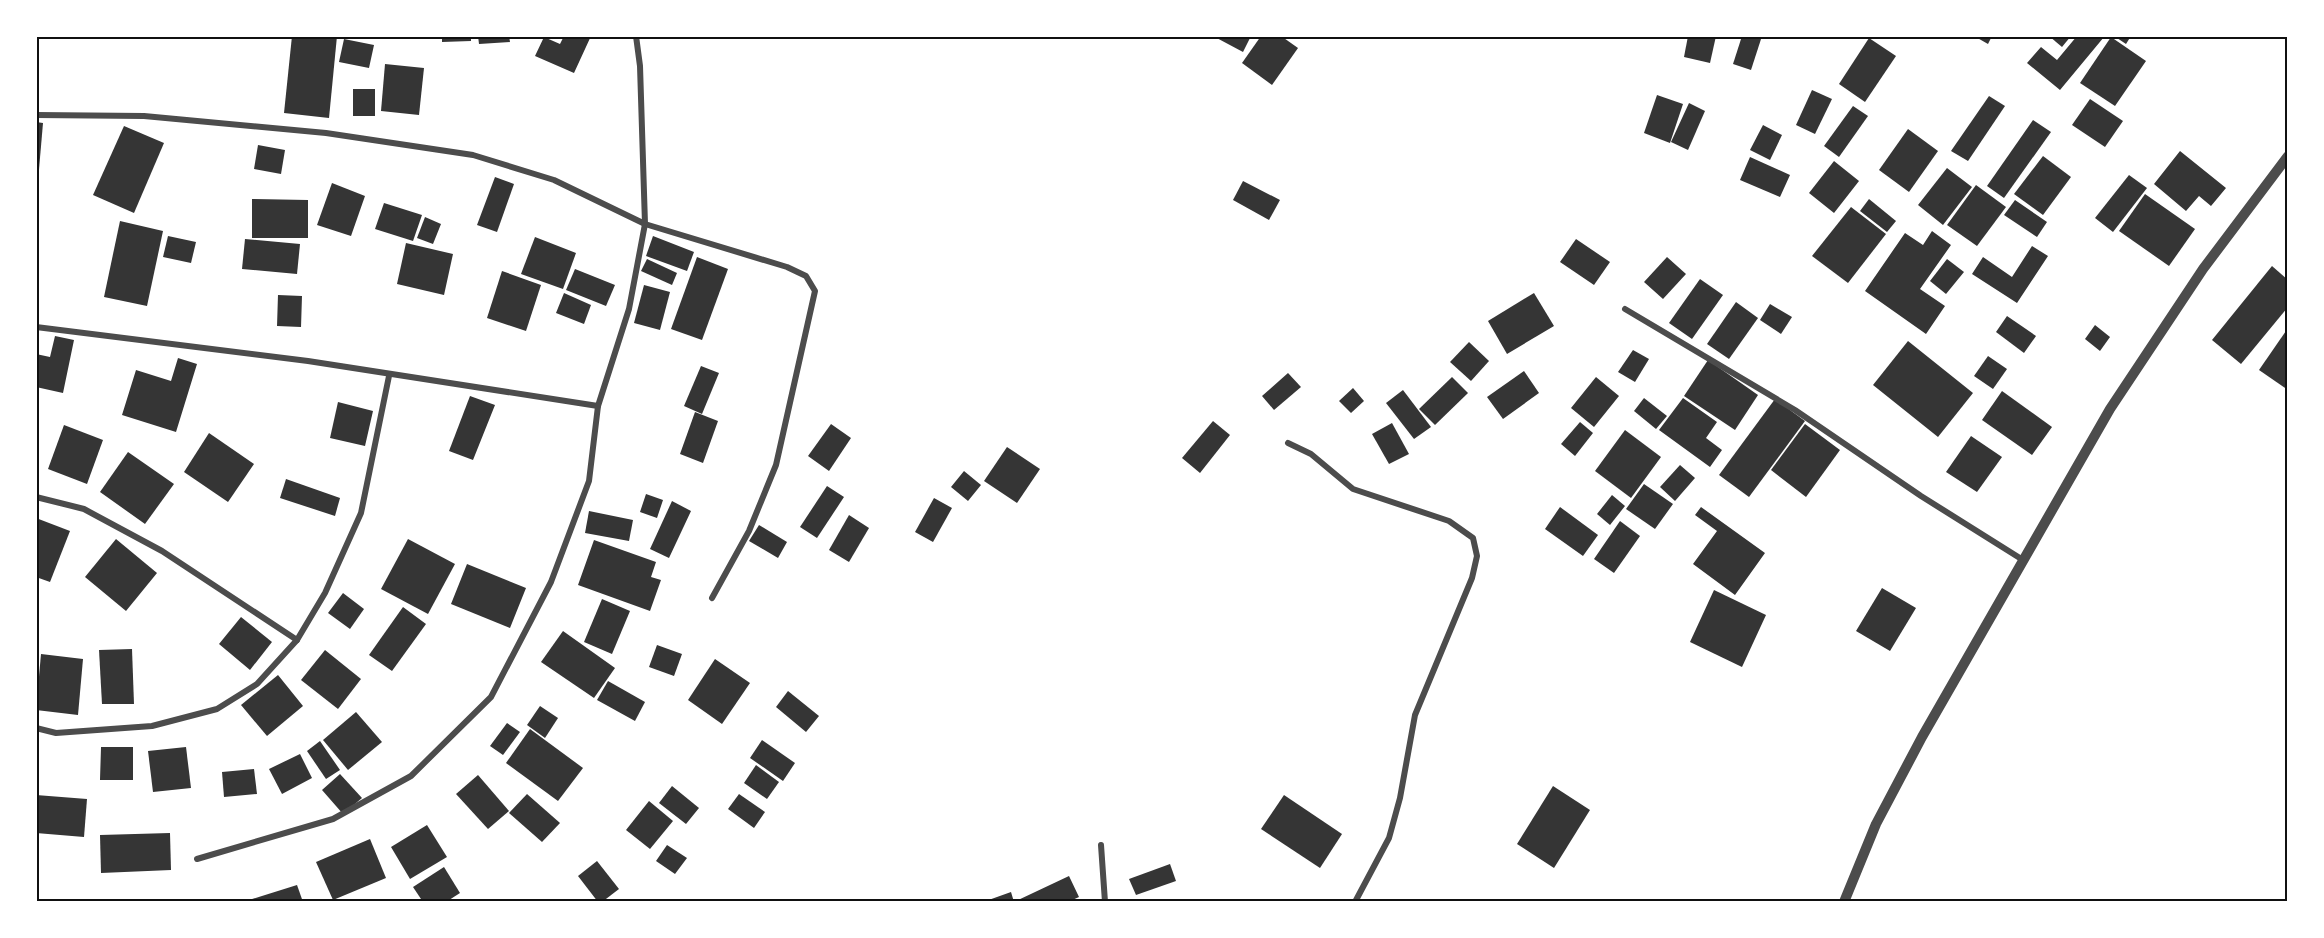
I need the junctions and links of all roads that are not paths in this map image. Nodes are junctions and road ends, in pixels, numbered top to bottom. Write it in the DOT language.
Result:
graph roads {
  1 [pos="636,36"];
  2 [pos="36,115"];
  3 [pos="2288,156"];
  4 [pos="645,224"];
  5 [pos="1626,309"];
  6 [pos="36,327"];
  7 [pos="389,376"];
  8 [pos="598,406"];
  9 [pos="1288,443"];
  10 [pos="36,497"];
  11 [pos="2023,560"];
  12 [pos="712,598"];
  13 [pos="297,640"];
  14 [pos="36,728"];
  15 [pos="1101,845"];
  16 [pos="197,859"];
  17 [pos="1105,902"];
  18 [pos="1355,902"];
  19 [pos="1844,902"];
  1 -- 4 [label="street"];
  2 -- 4 [label="street"];
  3 -- 11 [label="street"];
  4 -- 8 [label="street"];
  4 -- 12 [label="street"];
  5 -- 11 [label="street"];
  6 -- 7 [label="street"];
  7 -- 8 [label="street"];
  7 -- 13 [label="street"];
  8 -- 16 [label="street"];
  9 -- 18 [label="street"];
  10 -- 13 [label="street"];
  11 -- 19 [label="street"];
  13 -- 14 [label="street"];
  15 -- 17 [label="street"];
}
